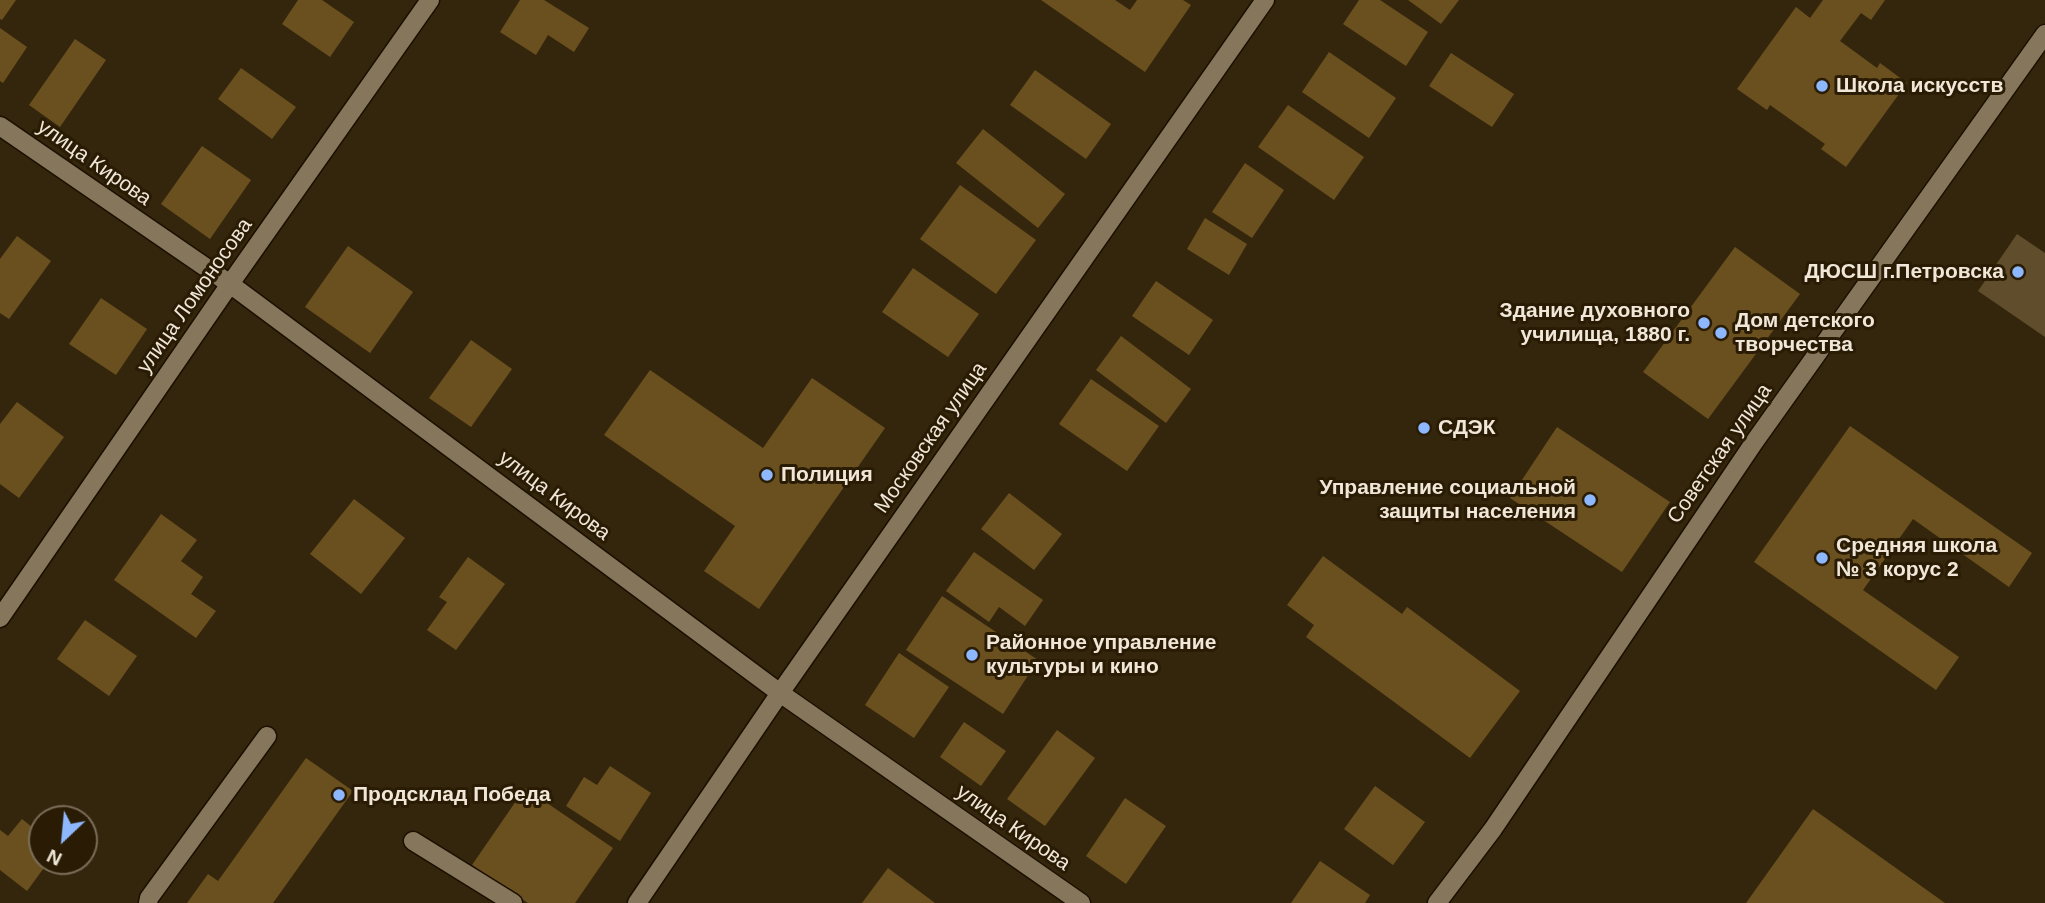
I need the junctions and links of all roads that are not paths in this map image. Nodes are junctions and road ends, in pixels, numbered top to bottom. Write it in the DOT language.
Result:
graph roads {
  1 [pos="430,0"];
  2 [pos="1265,0"];
  3 [pos="2045,34"];
  4 [pos="0,126"];
  5 [pos="230,284"];
  6 [pos="0,618"];
  7 [pos="780,693"];
  8 [pos="267,736"];
  9 [pos="413,841"];
  10 [pos="148,903"];
  11 [pos="513,903"];
  12 [pos="637,903"];
  13 [pos="1081,903"];
  14 [pos="1437,903"];
  1 -- 5 [label="street, улица Ломоносова"];
  2 -- 7 [label="street, Московская улица"];
  3 -- 14 [label="street, Советская улица"];
  4 -- 5 [label="street, улица Кирова"];
  5 -- 6 [label="street, улица Ломоносова"];
  5 -- 7 [label="street, улица Кирова"];
  7 -- 12 [label="street, Московская улица"];
  7 -- 13 [label="street, улица Кирова"];
  8 -- 10 [label="street"];
  9 -- 11 [label="street"];
}
